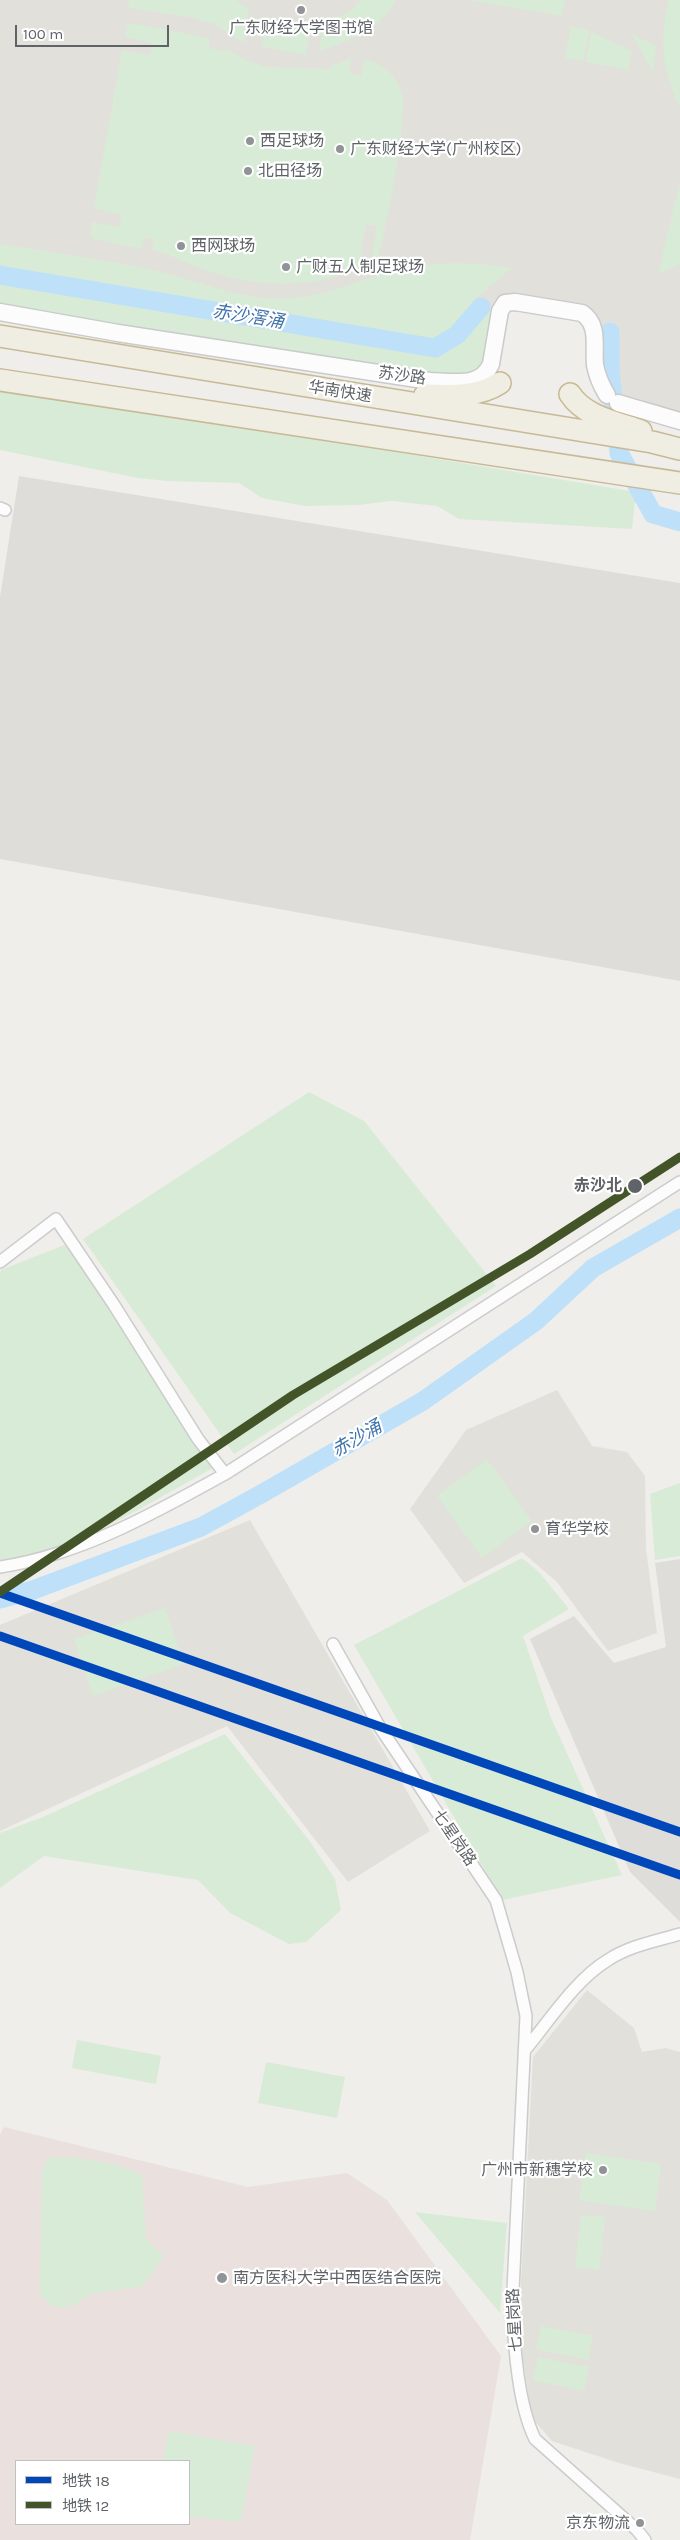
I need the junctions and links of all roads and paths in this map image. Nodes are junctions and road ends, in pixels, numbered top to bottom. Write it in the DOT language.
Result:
graph roads {
  1 [pos="0,312"];
  2 [pos="0,336"];
  3 [pos="0,380"];
  4 [pos="500,383"];
  5 [pos="351,394"];
  6 [pos="574,400"];
  7 [pos="680,421"];
  8 [pos="651,438"];
  9 [pos="680,442"];
  10 [pos="680,449"];
  11 [pos="680,483"];
  12 [pos="680,1182"];
  13 [pos="0,1262"];
  14 [pos="225,1474"];
  15 [pos="0,1567"];
  16 [pos="332,1644"];
  17 [pos="680,1934"];
  18 [pos="525,2050"];
  19 [pos="645,2540"];
  1 -- 7 [label="street, 苏沙路"];
  2 -- 5 [label="highway, 华南快速"];
  3 -- 11 [label="highway"];
  4 -- 5 [label="highway"];
  5 -- 8 [label="highway, 华南快速"];
  6 -- 8 [label="highway"];
  8 -- 9 [label="highway"];
  8 -- 10 [label="highway, 华南快速"];
  12 -- 14 [label="street"];
  13 -- 14 [label="street"];
  14 -- 15 [label="street"];
  16 -- 18 [label="street, 七星岗路"];
  17 -- 18 [label="street"];
  18 -- 19 [label="street, 七星岗路"];
}
